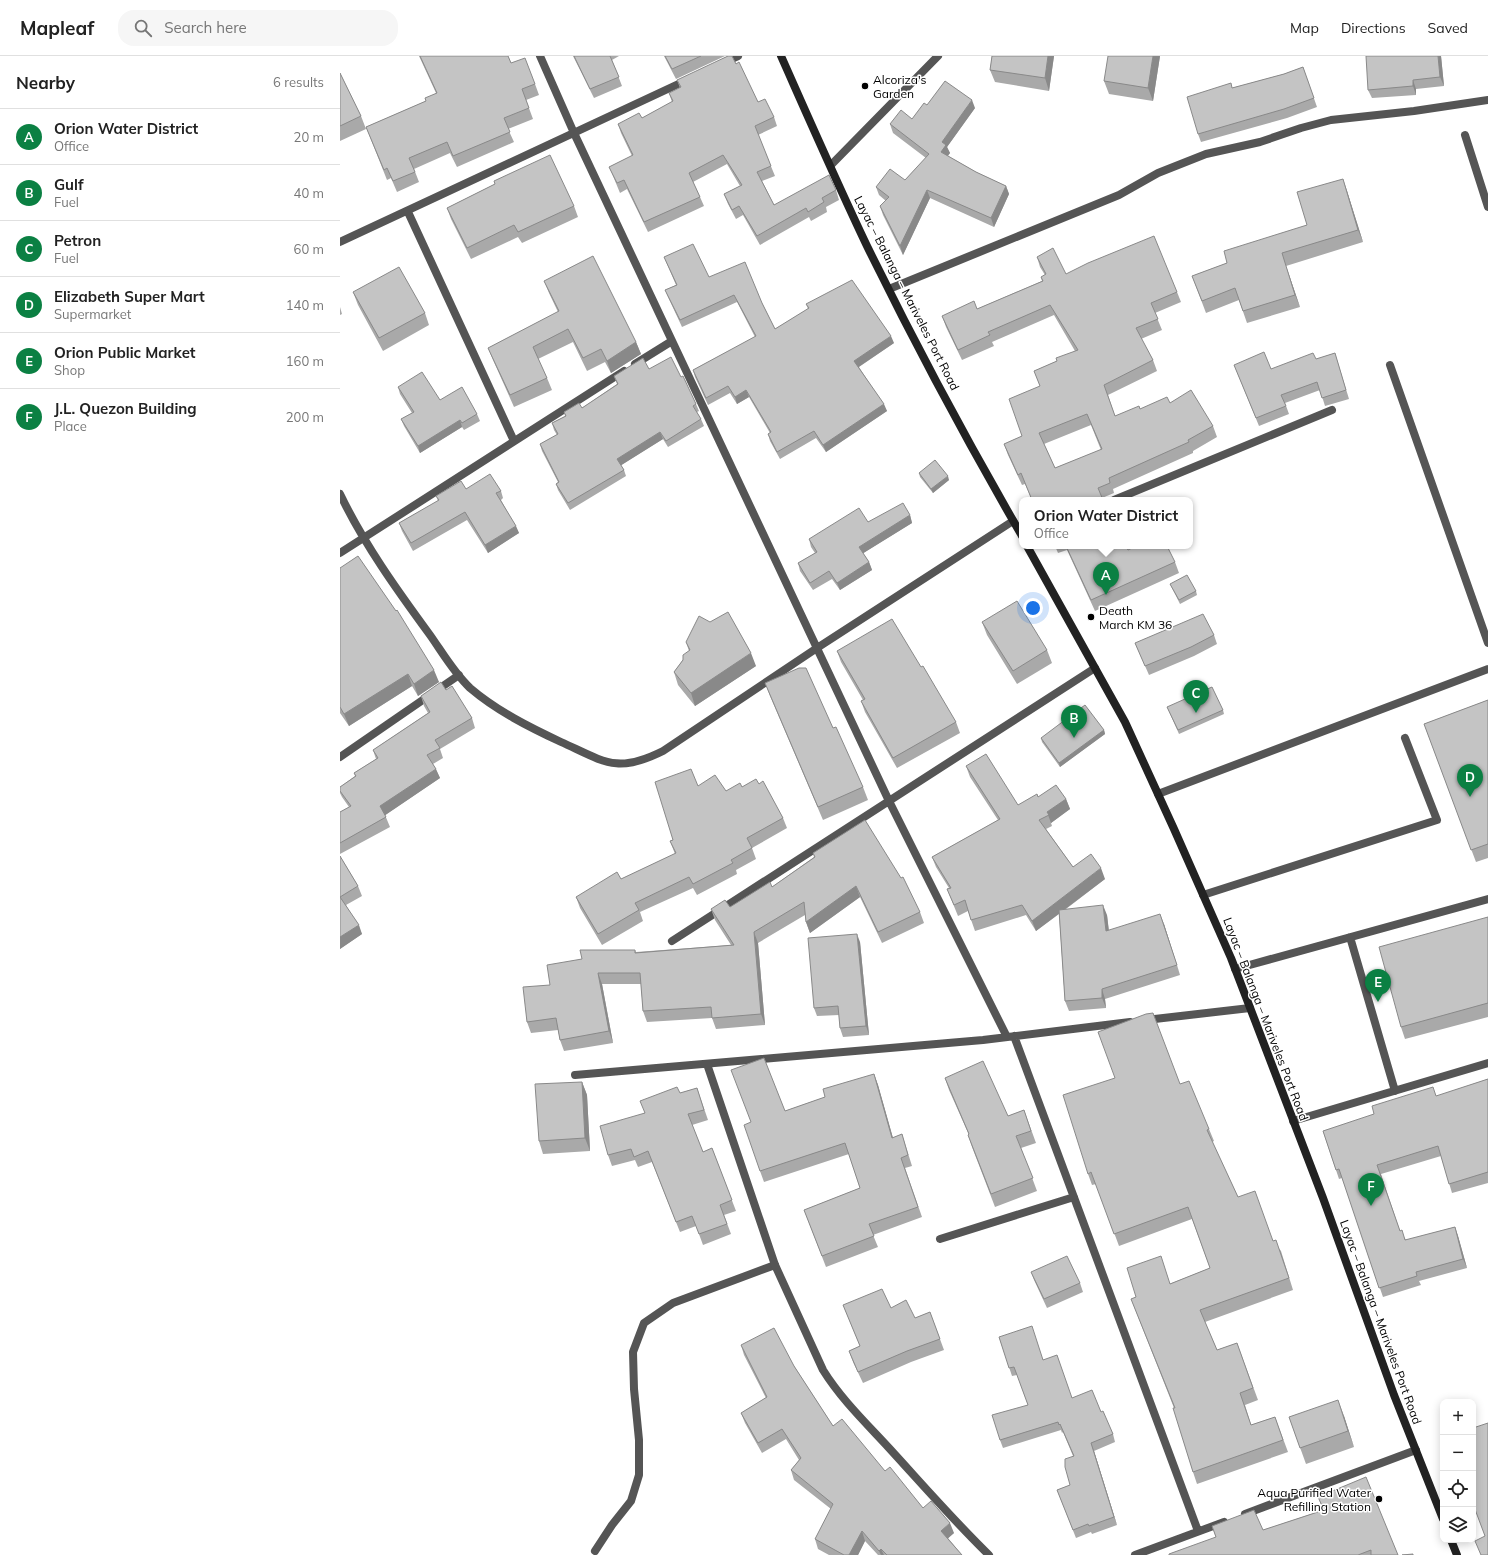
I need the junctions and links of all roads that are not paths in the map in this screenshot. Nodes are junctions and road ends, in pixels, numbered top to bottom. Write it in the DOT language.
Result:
graph roads {
  1 [pos="540,56"];
  2 [pos="738,56"];
  3 [pos="780,56"];
  4 [pos="938,56"];
  5 [pos="717,66"];
  6 [pos="696,76"];
  7 [pos="1488,100"];
  8 [pos="574,134"];
  9 [pos="1465,135"];
  10 [pos="831,165"];
  11 [pos="1488,207"];
  12 [pos="408,212"];
  13 [pos="340,242"];
  14 [pos="889,289"];
  15 [pos="672,340"];
  16 [pos="1390,365"];
  17 [pos="1332,410"];
  18 [pos="514,441"];
  19 [pos="340,494"];
  20 [pos="1121,497"];
  21 [pos="1013,521"];
  22 [pos="1019,531"];
  23 [pos="363,537"];
  24 [pos="1029,549"];
  25 [pos="340,553"];
  26 [pos="1488,643"];
  27 [pos="817,648"];
  28 [pos="1095,668"];
  29 [pos="1488,669"];
  30 [pos="459,675"];
  31 [pos="1405,738"];
  32 [pos="340,757"];
  33 [pos="1158,794"];
  34 [pos="889,801"];
  35 [pos="1204,895"];
  36 [pos="1488,899"];
  37 [pos="1350,937"];
  38 [pos="672,941"];
  39 [pos="1235,969"];
  40 [pos="1250,1008"];
  41 [pos="1010,1037"];
  42 [pos="1488,1063"];
  43 [pos="707,1064"];
  44 [pos="575,1075"];
  45 [pos="1395,1091"];
  46 [pos="1293,1121"];
  47 [pos="1074,1197"];
  48 [pos="940,1239"];
  49 [pos="775,1265"];
  50 [pos="1416,1450"];
  51 [pos="1440,1511"];
  52 [pos="1198,1531"];
  53 [pos="1452,1543"];
  54 [pos="595,1551"];
  55 [pos="989,1555"];
  56 [pos="1135,1555"];
  57 [pos="1457,1555"];
  1 -- 8 [label="street"];
  2 -- 5 [label="street"];
  3 -- 10 [label="main road, Layac – Balanga – Mariveles Port Road"];
  4 -- 10 [label="street"];
  6 -- 8 [label="street"];
  7 -- 14 [label="street"];
  8 -- 12 [label="street"];
  8 -- 15 [label="street"];
  9 -- 11 [label="street"];
  10 -- 14 [label="main road, Layac – Balanga – Mariveles Port Road"];
  12 -- 13 [label="street"];
  12 -- 18 [label="street"];
  14 -- 21 [label="main road, Layac – Balanga – Mariveles Port Road"];
  15 -- 18 [label="street"];
  15 -- 27 [label="street"];
  16 -- 26 [label="street"];
  17 -- 20 [label="street"];
  18 -- 23 [label="street"];
  19 -- 23 [label="street"];
  21 -- 22 [label="main road, Layac – Balanga – Mariveles Port Road"];
  21 -- 27 [label="street"];
  23 -- 25 [label="street"];
  23 -- 30 [label="street"];
  24 -- 28 [label="main road, Layac – Balanga – Mariveles Port Road"];
  27 -- 30 [label="street"];
  27 -- 34 [label="street"];
  28 -- 33 [label="main road, Layac – Balanga – Mariveles Port Road"];
  28 -- 34 [label="street"];
  29 -- 33 [label="street"];
  30 -- 32 [label="street"];
  31 -- 35 [label="street"];
  33 -- 35 [label="main road, Layac – Balanga – Mariveles Port Road"];
  34 -- 38 [label="street"];
  34 -- 41 [label="street"];
  35 -- 39 [label="main road, Layac – Balanga – Mariveles Port Road"];
  36 -- 37 [label="street"];
  37 -- 39 [label="street"];
  37 -- 45 [label="street"];
  39 -- 40 [label="main road, Layac – Balanga – Mariveles Port Road"];
  40 -- 41 [label="street"];
  40 -- 46 [label="main road, Layac – Balanga – Mariveles Port Road"];
  41 -- 43 [label="street"];
  41 -- 47 [label="street"];
  42 -- 45 [label="street"];
  43 -- 44 [label="street"];
  43 -- 49 [label="street"];
  45 -- 46 [label="street"];
  46 -- 50 [label="main road, Layac – Balanga – Mariveles Port Road"];
  47 -- 48 [label="street"];
  47 -- 52 [label="street"];
  49 -- 54 [label="street"];
  49 -- 55 [label="street"];
  50 -- 51 [label="main road, Layac – Balanga – Mariveles Port Road"];
  50 -- 52 [label="street"];
  52 -- 56 [label="street"];
  53 -- 57 [label="main road"];
}
